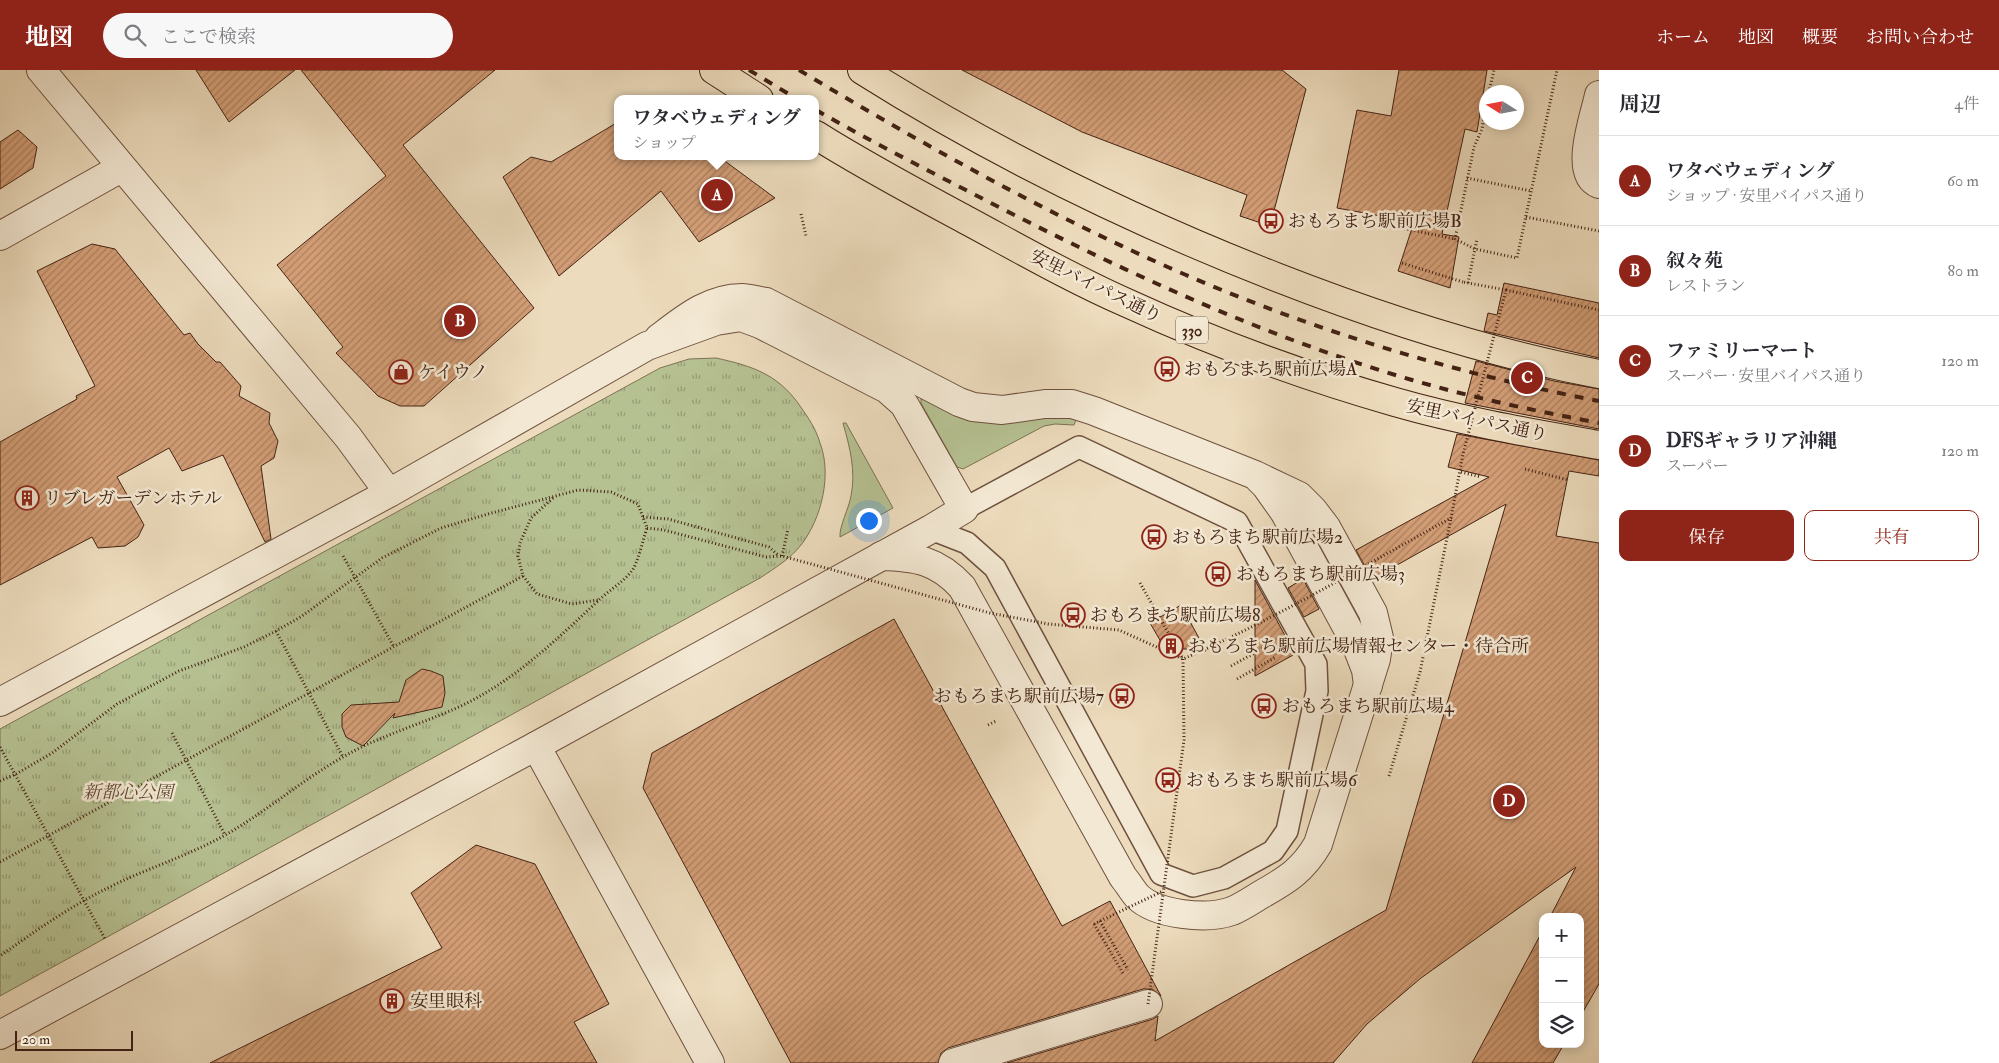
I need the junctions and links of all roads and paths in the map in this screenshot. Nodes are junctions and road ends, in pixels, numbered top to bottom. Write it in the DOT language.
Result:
graph roads {
  1 [pos="41,70"];
  2 [pos="714,70"];
  3 [pos="862,70"];
  4 [pos="1494,70"];
  5 [pos="1557,70"];
  6 [pos="1491,85"];
  7 [pos="753,95"];
  8 [pos="1598,101"];
  9 [pos="1482,130"];
  10 [pos="819,136"];
  11 [pos="122,168"];
  12 [pos="1467,178"];
  13 [pos="1599,184"];
  14 [pos="1532,191"];
  15 [pos="801,214"];
  16 [pos="1526,216"];
  17 [pos="1387,225"];
  18 [pos="1599,231"];
  19 [pos="0,236"];
  20 [pos="806,236"];
  21 [pos="1477,238"];
  22 [pos="1455,239"];
  23 [pos="1475,249"];
  24 [pos="1402,263"];
  25 [pos="1468,283"];
  26 [pos="1506,290"];
  27 [pos="1599,310"];
  28 [pos="647,346"];
  29 [pos="1599,374"];
  30 [pos="1599,445"];
  31 [pos="1461,472"];
  32 [pos="1481,477"];
  33 [pos="389,493"];
  34 [pos="554,496"];
  35 [pos="964,509"];
  36 [pos="642,517"];
  37 [pos="1451,518"];
  38 [pos="326,527"];
  39 [pos="647,528"];
  40 [pos="788,529"];
  41 [pos="931,529"];
  42 [pos="780,556"];
  43 [pos="881,556"];
  44 [pos="522,576"];
  45 [pos="354,577"];
  46 [pos="1140,583"];
  47 [pos="598,600"];
  48 [pos="276,632"];
  49 [pos="1270,644"];
  50 [pos="394,647"];
  51 [pos="1277,657"];
  52 [pos="1183,659"];
  53 [pos="1231,666"];
  54 [pos="1238,679"];
  55 [pos="309,692"];
  56 [pos="0,702"];
  57 [pos="172,733"];
  58 [pos="536,746"];
  59 [pos="0,747"];
  60 [pos="343,757"];
  61 [pos="186,760"];
  62 [pos="16,774"];
  63 [pos="1389,776"];
  64 [pos="0,781"];
  65 [pos="225,835"];
  66 [pos="48,836"];
  67 [pos="0,862"];
  68 [pos="1163,890"];
  69 [pos="84,900"];
  70 [pos="1100,921"];
  71 [pos="0,956"];
  72 [pos="122,970"];
  73 [pos="1128,970"];
  74 [pos="1122,973"];
  75 [pos="1148,1004"];
  76 [pos="0,1035"];
  77 [pos="710,1063"];
  78 [pos="953,1063"];
  1 -- 11 [label="street"];
  2 -- 7 [label="highway"];
  3 -- 29 [label="highway"];
  4 -- 6 [label="path"];
  5 -- 14 [label="path"];
  8 -- 13 [label="street"];
  9 -- 12 [label="path"];
  10 -- 30 [label="highway, 安里バイパス通り / 330"];
  11 -- 19 [label="street"];
  11 -- 33 [label="street"];
  12 -- 14 [label="path"];
  12 -- 22 [label="path"];
  14 -- 16 [label="path"];
  15 -- 20 [label="path"];
  16 -- 18 [label="path"];
  16 -- 23 [label="path"];
  17 -- 22 [label="path"];
  21 -- 23 [label="path"];
  22 -- 23 [label="path"];
  23 -- 25 [label="path"];
  24 -- 25 [label="path, bridge"];
  25 -- 26 [label="path, bridge"];
  26 -- 27 [label="path"];
  26 -- 31 [label="path, bridge"];
  28 -- 33 [label="street"];
  28 -- 35 [label="street"];
  28 -- 43 [label="street"];
  31 -- 32 [label="path"];
  31 -- 37 [label="path, bridge"];
  33 -- 38 [label="street"];
  34 -- 36 [label="path"];
  34 -- 44 [label="path"];
  34 -- 45 [label="path"];
  35 -- 41 [label="street"];
  35 -- 41 [label="lane"];
  36 -- 39 [label="path"];
  36 -- 42 [label="path"];
  37 -- 52 [label="path, bridge"];
  37 -- 63 [label="path"];
  38 -- 45 [label="path"];
  38 -- 56 [label="street"];
  39 -- 42 [label="path, bridge"];
  39 -- 47 [label="path"];
  40 -- 42 [label="path"];
  41 -- 43 [label="street"];
  42 -- 52 [label="path, bridge"];
  43 -- 58 [label="street"];
  44 -- 47 [label="path"];
  44 -- 50 [label="path"];
  45 -- 48 [label="path"];
  45 -- 50 [label="path"];
  46 -- 52 [label="path"];
  47 -- 60 [label="path"];
  48 -- 55 [label="path"];
  48 -- 62 [label="path"];
  49 -- 53 [label="path"];
  50 -- 55 [label="path"];
  51 -- 54 [label="path"];
  52 -- 68 [label="path, bridge"];
  55 -- 60 [label="path"];
  55 -- 61 [label="path"];
  57 -- 61 [label="path"];
  58 -- 72 [label="street"];
  58 -- 77 [label="street"];
  59 -- 62 [label="path"];
  60 -- 65 [label="path"];
  61 -- 65 [label="path"];
  61 -- 66 [label="path"];
  62 -- 64 [label="path"];
  62 -- 66 [label="path"];
  65 -- 69 [label="path"];
  66 -- 67 [label="path"];
  66 -- 69 [label="path"];
  68 -- 70 [label="path, bridge"];
  68 -- 75 [label="path, bridge"];
  69 -- 71 [label="path"];
  69 -- 72 [label="path"];
  70 -- 73 [label="path"];
  70 -- 74 [label="path, bridge"];
  72 -- 76 [label="street"];
  75 -- 78 [label="street"];
}
